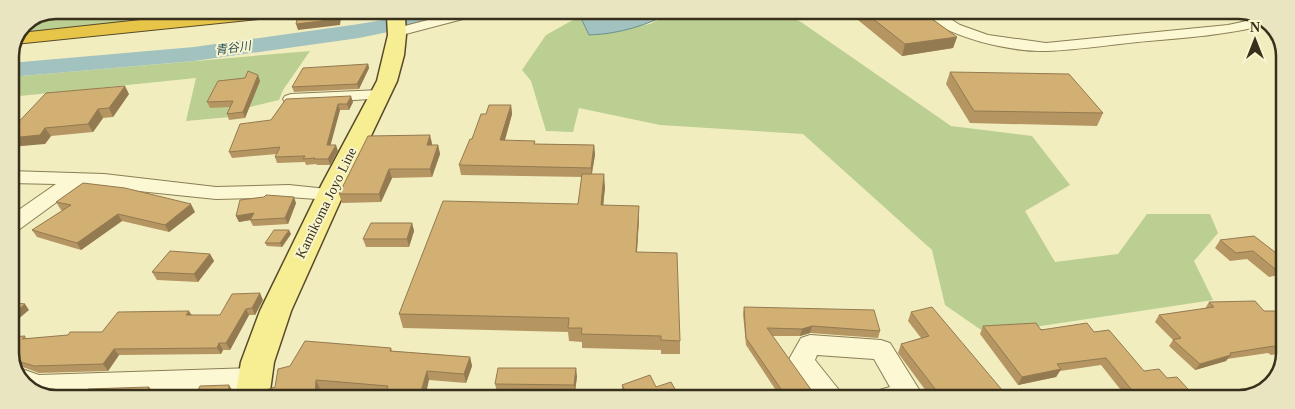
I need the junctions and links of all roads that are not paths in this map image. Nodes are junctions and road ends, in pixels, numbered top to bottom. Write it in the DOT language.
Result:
graph roads {
  1 [pos="204,19"];
  2 [pos="418,19"];
  3 [pos="940,19"];
  4 [pos="396,22"];
  5 [pos="1256,23"];
  6 [pos="24,38"];
  7 [pos="380,95"];
  8 [pos="291,99"];
  9 [pos="19,177"];
  10 [pos="74,180"];
  11 [pos="330,194"];
  12 [pos="19,220"];
  13 [pos="39,386"];
  14 [pos="252,388"];
  15 [pos="824,390"];
  16 [pos="898,390"];
  1 -- 6 [label="highway"];
  2 -- 4 [label="street"];
  3 -- 5 [label="street"];
  4 -- 7 [label="main road, Kamikoma Joyo Line"];
  7 -- 8 [label="street"];
  7 -- 11 [label="main road, Kamikoma Joyo Line"];
  9 -- 10 [label="street"];
  10 -- 11 [label="street"];
  10 -- 12 [label="street"];
  11 -- 14 [label="main road, Kamikoma Joyo Line"];
  13 -- 14 [label="street"];
  15 -- 16 [label="street"];
}
